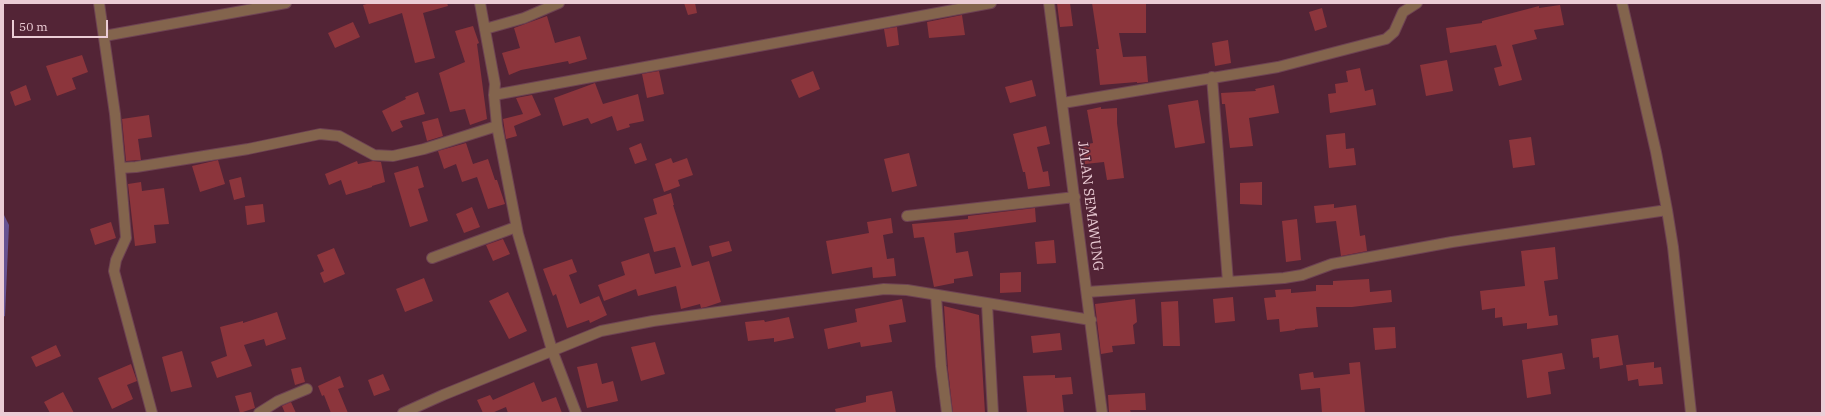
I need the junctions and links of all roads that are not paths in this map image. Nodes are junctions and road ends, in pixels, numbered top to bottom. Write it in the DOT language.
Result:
graph roads {
  1 [pos="99,3"];
  2 [pos="286,3"];
  3 [pos="480,3"];
  4 [pos="559,3"];
  5 [pos="991,3"];
  6 [pos="1049,3"];
  7 [pos="1418,3"];
  8 [pos="1623,3"];
  9 [pos="1401,8"];
  10 [pos="485,29"];
  11 [pos="104,36"];
  12 [pos="1212,78"];
  13 [pos="494,95"];
  14 [pos="1063,103"];
  15 [pos="497,126"];
  16 [pos="120,168"];
  17 [pos="1075,197"];
  18 [pos="1667,210"];
  19 [pos="907,216"];
  20 [pos="516,227"];
  21 [pos="432,258"];
  22 [pos="1228,282"];
  23 [pos="1087,292"];
  24 [pos="936,296"];
  25 [pos="987,304"];
  26 [pos="1091,320"];
  27 [pos="552,350"];
  28 [pos="307,388"];
  29 [pos="152,413"];
  30 [pos="259,413"];
  31 [pos="403,413"];
  32 [pos="576,413"];
  33 [pos="947,413"];
  34 [pos="993,413"];
  35 [pos="1102,413"];
  36 [pos="1692,413"];
  1 -- 11 [label="street"];
  2 -- 11 [label="street"];
  3 -- 10 [label="street"];
  4 -- 10 [label="street"];
  5 -- 13 [label="street"];
  6 -- 14 [label="street, JALAN SEMAWUNG"];
  7 -- 9 [label="street"];
  8 -- 18 [label="street"];
  9 -- 12 [label="street"];
  10 -- 13 [label="street"];
  11 -- 16 [label="street"];
  12 -- 14 [label="street"];
  12 -- 22 [label="street"];
  13 -- 15 [label="street"];
  14 -- 17 [label="street, JALAN SEMAWUNG"];
  15 -- 16 [label="street"];
  15 -- 20 [label="street"];
  16 -- 29 [label="street"];
  17 -- 19 [label="street"];
  17 -- 23 [label="street, JALAN SEMAWUNG"];
  18 -- 22 [label="street"];
  18 -- 36 [label="street"];
  20 -- 21 [label="street"];
  20 -- 27 [label="street"];
  22 -- 23 [label="street"];
  23 -- 26 [label="street, JALAN SEMAWUNG"];
  24 -- 25 [label="street"];
  24 -- 27 [label="street"];
  24 -- 33 [label="street"];
  25 -- 26 [label="street"];
  25 -- 34 [label="street"];
  26 -- 35 [label="street, JALAN SEMAWUNG"];
  27 -- 31 [label="street"];
  27 -- 32 [label="street"];
  28 -- 30 [label="street"];
}
